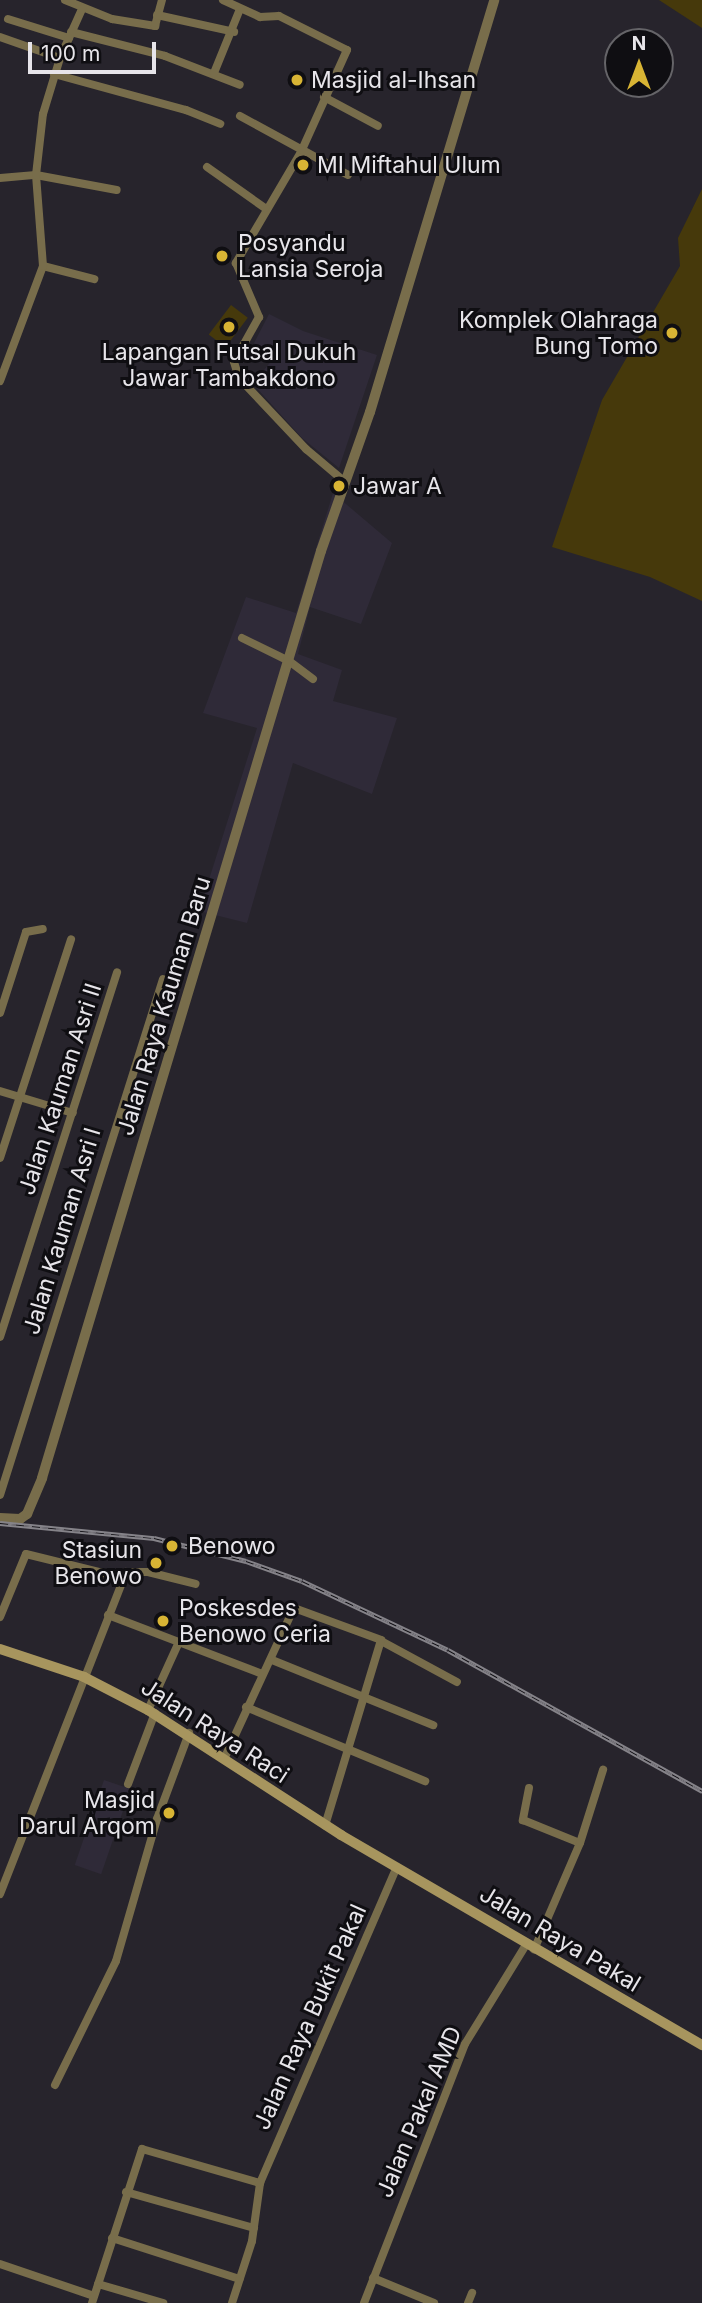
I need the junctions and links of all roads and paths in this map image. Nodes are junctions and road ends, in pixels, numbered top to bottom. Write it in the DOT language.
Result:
graph roads {
  1 [pos="65,0"];
  2 [pos="162,0"];
  3 [pos="223,0"];
  4 [pos="494,0"];
  5 [pos="82,9"];
  6 [pos="240,9"];
  7 [pos="157,15"];
  8 [pos="8,19"];
  9 [pos="233,32"];
  10 [pos="70,35"];
  11 [pos="0,37"];
  12 [pos="60,58"];
  13 [pos="214,73"];
  14 [pos="54,74"];
  15 [pos="240,85"];
  16 [pos="324,97"];
  17 [pos="240,117"];
  18 [pos="220,124"];
  19 [pos="378,126"];
  20 [pos="301,152"];
  21 [pos="207,167"];
  22 [pos="36,175"];
  23 [pos="348,175"];
  24 [pos="0,177"];
  25 [pos="117,190"];
  26 [pos="265,208"];
  27 [pos="43,266"];
  28 [pos="94,279"];
  29 [pos="0,381"];
  30 [pos="345,482"];
  31 [pos="242,638"];
  32 [pos="289,661"];
  33 [pos="313,680"];
  34 [pos="43,929"];
  35 [pos="71,939"];
  36 [pos="117,972"];
  37 [pos="163,979"];
  38 [pos="0,1013"];
  39 [pos="0,1091"];
  40 [pos="22,1098"];
  41 [pos="73,1113"];
  42 [pos="0,1158"];
  43 [pos="0,1337"];
  44 [pos="0,1495"];
  45 [pos="0,1518"];
  46 [pos="124,1578"];
  47 [pos="196,1584"];
  48 [pos="108,1615"];
  49 [pos="0,1616"];
  50 [pos="179,1642"];
  51 [pos="383,1642"];
  52 [pos="0,1649"];
  53 [pos="272,1660"];
  54 [pos="260,1673"];
  55 [pos="84,1678"];
  56 [pos="457,1682"];
  57 [pos="366,1698"];
  58 [pos="246,1707"];
  59 [pos="152,1711"];
  60 [pos="433,1725"];
  61 [pos="189,1733"];
  62 [pos="349,1751"];
  63 [pos="225,1757"];
  64 [pos="603,1770"];
  65 [pos="425,1781"];
  66 [pos="128,1784"];
  67 [pos="529,1788"];
  68 [pos="325,1826"];
  69 [pos="580,1843"];
  70 [pos="397,1867"];
  71 [pos="0,1894"];
  72 [pos="530,1948"];
  73 [pos="702,2045"];
  74 [pos="55,2084"];
  75 [pos="260,2183"];
  76 [pos="126,2192"];
  77 [pos="254,2228"];
  78 [pos="112,2238"];
  79 [pos="0,2264"];
  80 [pos="373,2278"];
  81 [pos="240,2279"];
  82 [pos="98,2284"];
  83 [pos="471,2293"];
  84 [pos="93,2300"];
  85 [pos="163,2303"];
  86 [pos="232,2303"];
  87 [pos="364,2303"];
  88 [pos="434,2303"];
  89 [pos="468,2303"];
  1 -- 5 [label="street"];
  2 -- 7 [label="street"];
  3 -- 6 [label="street"];
  4 -- 30 [label="street, Jalan Raya Kauman Baru"];
  5 -- 7 [label="street"];
  5 -- 10 [label="street"];
  6 -- 9 [label="street"];
  6 -- 16 [label="street"];
  7 -- 9 [label="street"];
  8 -- 10 [label="street"];
  9 -- 13 [label="street"];
  10 -- 12 [label="street"];
  10 -- 13 [label="street"];
  11 -- 12 [label="street"];
  12 -- 14 [label="street"];
  13 -- 15 [label="street"];
  14 -- 18 [label="street"];
  14 -- 22 [label="street"];
  16 -- 19 [label="street"];
  16 -- 20 [label="street"];
  17 -- 20 [label="street"];
  20 -- 23 [label="street"];
  20 -- 26 [label="street"];
  21 -- 26 [label="street"];
  22 -- 24 [label="street"];
  22 -- 25 [label="street"];
  22 -- 27 [label="street"];
  26 -- 30 [label="street"];
  27 -- 28 [label="street"];
  27 -- 29 [label="street"];
  30 -- 32 [label="street, Jalan Raya Kauman Baru"];
  31 -- 32 [label="street"];
  32 -- 33 [label="street"];
  32 -- 45 [label="street, Jalan Raya Kauman Baru"];
  34 -- 38 [label="street"];
  35 -- 40 [label="street"];
  36 -- 41 [label="street, Jalan Kauman Asri II"];
  37 -- 44 [label="street, Jalan Kauman Asri I"];
  39 -- 40 [label="street"];
  40 -- 41 [label="street"];
  40 -- 42 [label="street"];
  41 -- 43 [label="street, Jalan Kauman Asri II"];
  46 -- 47 [label="street"];
  46 -- 48 [label="street"];
  46 -- 49 [label="street"];
  48 -- 50 [label="street"];
  48 -- 55 [label="street"];
  50 -- 54 [label="street"];
  50 -- 59 [label="street"];
  51 -- 53 [label="street"];
  51 -- 56 [label="street"];
  51 -- 57 [label="street"];
  52 -- 55 [label="main road, Jalan Raya Raci"];
  53 -- 54 [label="street"];
  53 -- 57 [label="street"];
  54 -- 58 [label="street"];
  55 -- 59 [label="main road, Jalan Raya Raci"];
  55 -- 71 [label="street"];
  57 -- 60 [label="street"];
  57 -- 62 [label="street"];
  58 -- 62 [label="street"];
  58 -- 63 [label="street"];
  59 -- 61 [label="main road, Jalan Raya Raci"];
  59 -- 66 [label="street"];
  61 -- 63 [label="main road, Jalan Raya Raci"];
  61 -- 74 [label="street"];
  62 -- 65 [label="street"];
  62 -- 68 [label="street"];
  63 -- 68 [label="main road, Jalan Raya Raci"];
  64 -- 69 [label="street, Jalan Pakal AMD"];
  67 -- 69 [label="street"];
  68 -- 70 [label="main road, Jalan Raya Raci"];
  69 -- 72 [label="street, Jalan Pakal AMD"];
  70 -- 72 [label="main road, Jalan Raya Pakal"];
  70 -- 75 [label="street, Jalan Raya Bukit Pakal"];
  72 -- 73 [label="main road, Jalan Raya Pakal"];
  72 -- 80 [label="street, Jalan Pakal AMD"];
  75 -- 76 [label="street"];
  75 -- 77 [label="street, Jalan Raya Bukit Pakal"];
  76 -- 77 [label="street"];
  76 -- 78 [label="street"];
  77 -- 81 [label="street, Jalan Raya Bukit Pakal"];
  78 -- 81 [label="street"];
  78 -- 82 [label="street"];
  79 -- 84 [label="street"];
  80 -- 87 [label="street, Jalan Pakal AMD"];
  80 -- 88 [label="street"];
  81 -- 86 [label="street, Jalan Raya Bukit Pakal"];
  82 -- 84 [label="street"];
  82 -- 85 [label="street"];
  83 -- 89 [label="street"];
}
